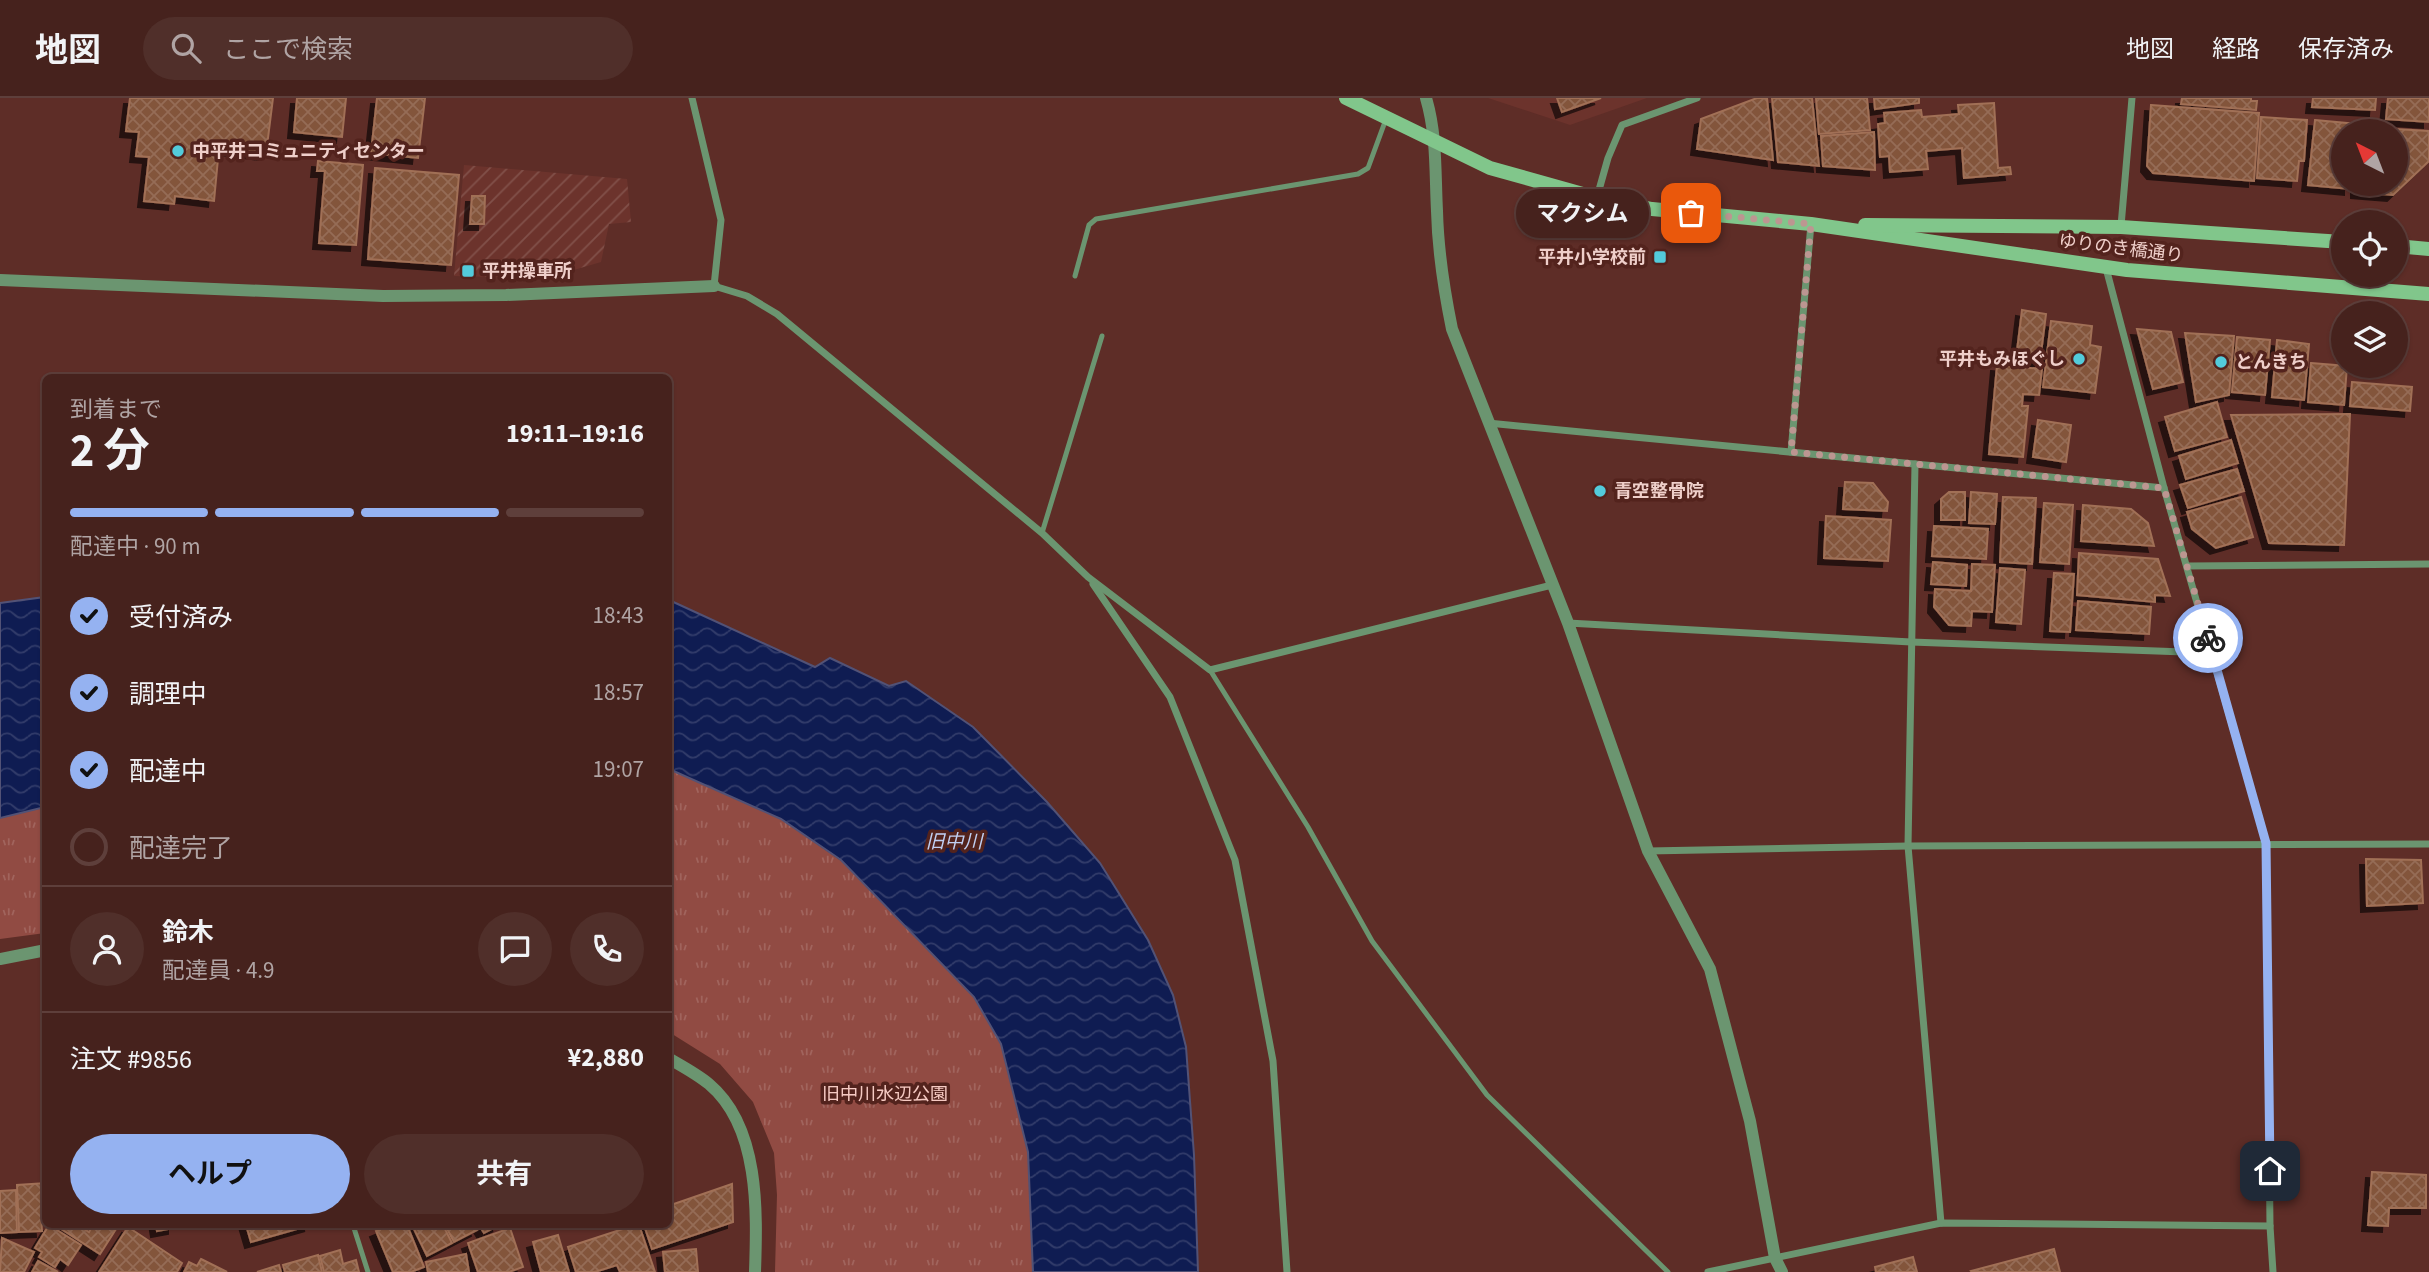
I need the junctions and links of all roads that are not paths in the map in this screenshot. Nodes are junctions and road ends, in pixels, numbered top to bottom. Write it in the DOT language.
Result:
graph roads {
  1 [pos="692,98"];
  2 [pos="1346,98"];
  3 [pos="1426,98"];
  4 [pos="1697,98"];
  5 [pos="2132,98"];
  6 [pos="1386,117"];
  7 [pos="1435,141"];
  8 [pos="1597,198"];
  9 [pos="1811,224"];
  10 [pos="2121,227"];
  11 [pos="2331,241"];
  12 [pos="2408,247"];
  13 [pos="2429,249"];
  14 [pos="2106,268"];
  15 [pos="1075,276"];
  16 [pos="0,280"];
  17 [pos="714,286"];
  18 [pos="2429,294"];
  19 [pos="1102,336"];
  20 [pos="1488,423"];
  21 [pos="1791,452"];
  22 [pos="1915,464"];
  23 [pos="2164,488"];
  24 [pos="1042,533"];
  25 [pos="2429,564"];
  26 [pos="2188,566"];
  27 [pos="1088,577"];
  28 [pos="1552,585"];
  29 [pos="1568,623"];
  30 [pos="1911,642"];
  31 [pos="2212,653"];
  32 [pos="1210,670"];
  33 [pos="2266,843"];
  34 [pos="2429,844"];
  35 [pos="1908,846"];
  36 [pos="1648,851"];
  37 [pos="42,951"];
  38 [pos="0,959"];
  39 [pos="672,1061"];
  40 [pos="1941,1223"];
  41 [pos="2270,1226"];
  42 [pos="354,1228"];
  43 [pos="1775,1258"];
  44 [pos="368,1272"];
  45 [pos="755,1272"];
  46 [pos="1287,1272"];
  47 [pos="1668,1272"];
  48 [pos="1708,1272"];
  49 [pos="1782,1272"];
  50 [pos="2273,1272"];
  1 -- 17 [label="street"];
  2 -- 6 [label="main road, ゆりのき橋通り"];
  3 -- 7 [label="street"];
  4 -- 8 [label="street"];
  5 -- 10 [label="street"];
  6 -- 7 [label="main road, ゆりのき橋通り"];
  6 -- 15 [label="lane"];
  7 -- 8 [label="main road, ゆりのき橋通り"];
  7 -- 20 [label="street"];
  8 -- 9 [label="main road, ゆりのき橋通り"];
  9 -- 10 [label="main road, ゆりのき橋通り"];
  9 -- 14 [label="main road, ゆりのき橋通り"];
  9 -- 21 [label="street"];
  10 -- 11 [label="main road, ゆりのき橋通り"];
  12 -- 13 [label="main road"];
  14 -- 18 [label="main road, ゆりのき橋通り"];
  14 -- 23 [label="street"];
  16 -- 17 [label="street"];
  17 -- 24 [label="street"];
  19 -- 24 [label="lane"];
  20 -- 21 [label="street"];
  20 -- 28 [label="street"];
  21 -- 22 [label="street"];
  22 -- 23 [label="street"];
  22 -- 30 [label="street"];
  23 -- 26 [label="street"];
  24 -- 27 [label="street"];
  25 -- 26 [label="street"];
  26 -- 31 [label="street"];
  27 -- 32 [label="street"];
  27 -- 46 [label="street"];
  28 -- 29 [label="street"];
  28 -- 32 [label="street"];
  29 -- 30 [label="street"];
  29 -- 36 [label="street"];
  30 -- 31 [label="street"];
  30 -- 35 [label="street"];
  31 -- 33 [label="street"];
  32 -- 47 [label="lane"];
  33 -- 34 [label="street"];
  33 -- 35 [label="street"];
  33 -- 41 [label="street"];
  35 -- 36 [label="street"];
  35 -- 40 [label="street"];
  36 -- 43 [label="street"];
  37 -- 38 [label="street"];
  39 -- 45 [label="street"];
  40 -- 41 [label="street"];
  40 -- 43 [label="street"];
  41 -- 50 [label="street"];
  42 -- 44 [label="lane"];
  43 -- 48 [label="street"];
  43 -- 49 [label="street"];
}
